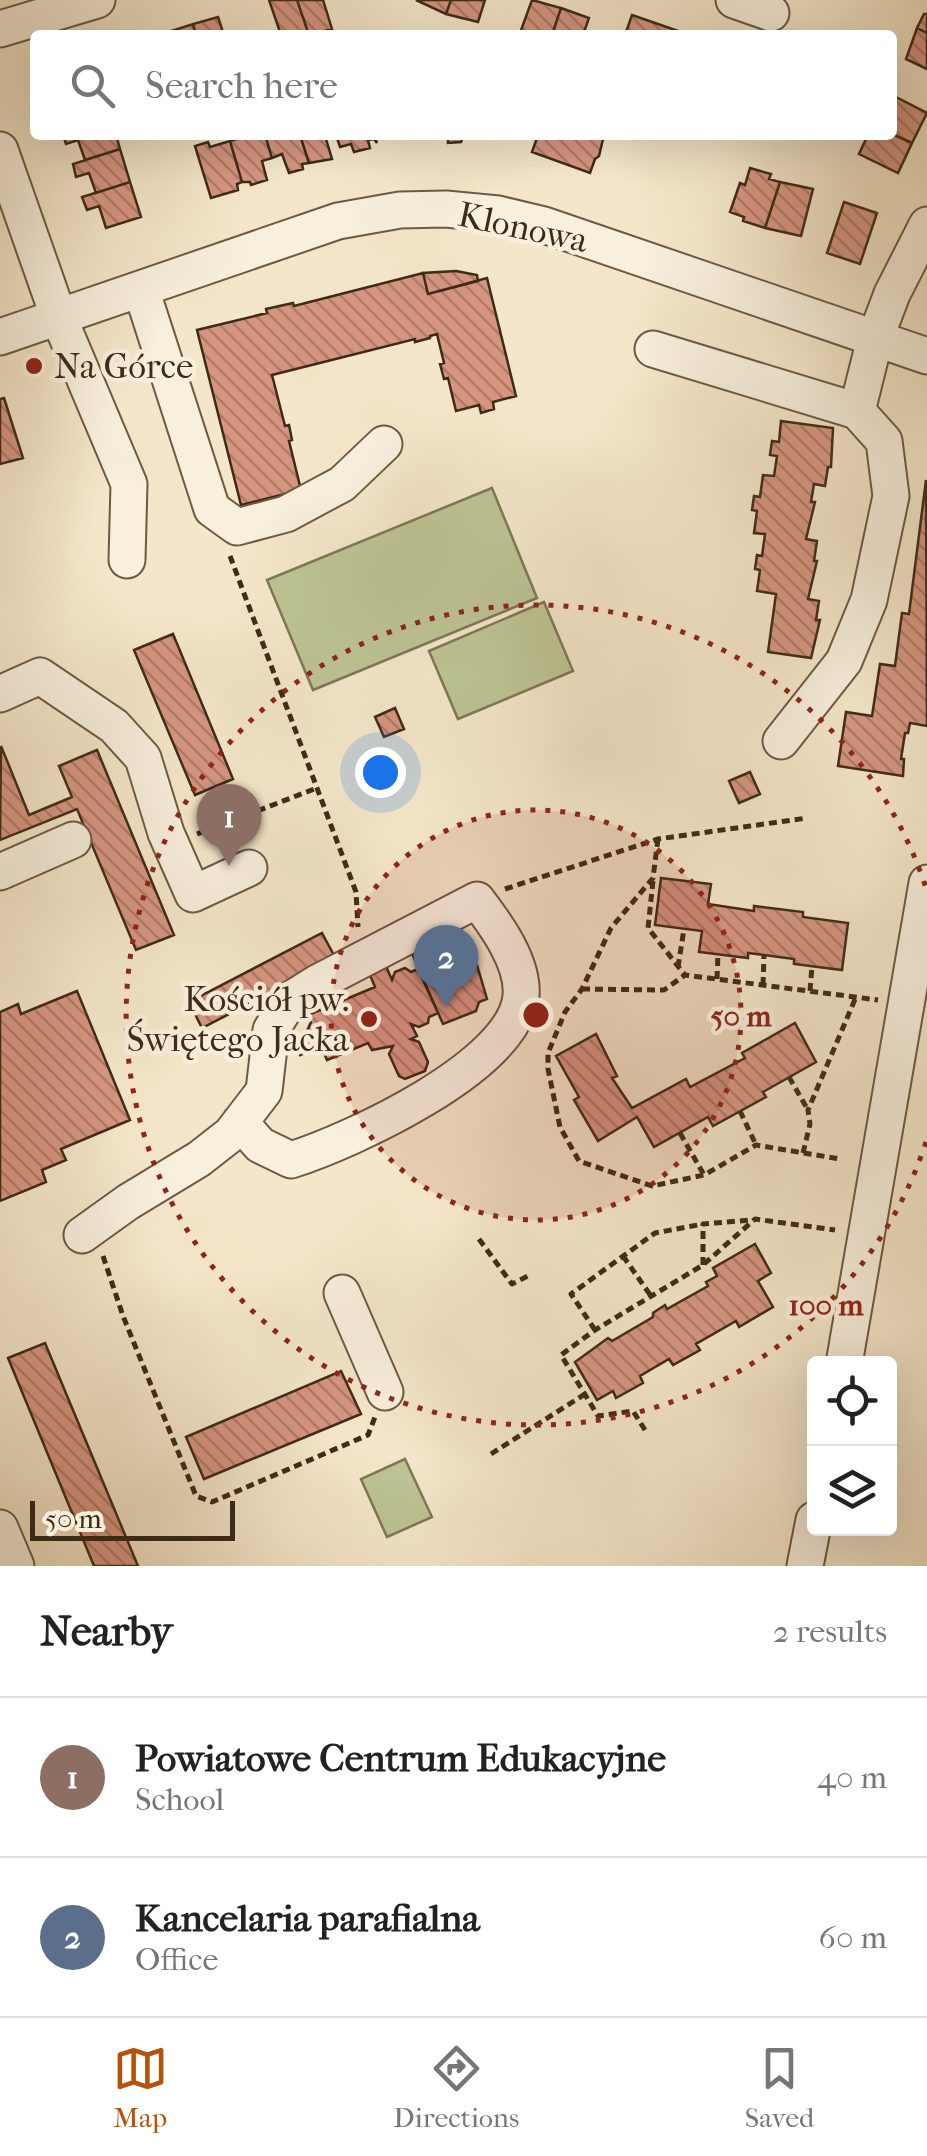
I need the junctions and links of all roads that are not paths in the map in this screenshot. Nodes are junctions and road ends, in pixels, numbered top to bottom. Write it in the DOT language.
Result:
graph roads {
  1 [pos="97,0"];
  2 [pos="734,0"];
  3 [pos="771,13"];
  4 [pos="0,29"];
  5 [pos="0,150"];
  6 [pos="927,225"];
  7 [pos="141,290"];
  8 [pos="58,318"];
  9 [pos="0,337"];
  10 [pos="875,339"];
  11 [pos="653,349"];
  12 [pos="927,356"];
  13 [pos="857,410"];
  14 [pos="384,444"];
  15 [pos="127,560"];
  16 [pos="0,694"];
  17 [pos="781,741"];
  18 [pos="73,840"];
  19 [pos="248,868"];
  20 [pos="0,872"];
  21 [pos="927,883"];
  22 [pos="923,921"];
  23 [pos="236,1128"];
  24 [pos="91,1242"];
  25 [pos="342,1293"];
  26 [pos="845,1356"];
  27 [pos="385,1392"];
  28 [pos="0,1528"];
  29 [pos="811,1536"];
  30 [pos="16,1566"];
  31 [pos="805,1566"];
  1 -- 4 [label="street"];
  2 -- 3 [label="street"];
  5 -- 8 [label="street"];
  6 -- 10 [label="street"];
  7 -- 8 [label="street, Klonowa"];
  7 -- 10 [label="street, Klonowa"];
  7 -- 14 [label="street"];
  8 -- 9 [label="street, Klonowa"];
  8 -- 15 [label="street"];
  10 -- 12 [label="street, Klonowa"];
  10 -- 13 [label="street"];
  11 -- 13 [label="street"];
  13 -- 17 [label="street"];
  16 -- 19 [label="street"];
  18 -- 20 [label="street"];
  21 -- 22 [label="street"];
  22 -- 26 [label="street"];
  23 -- 23 [label="street"];
  23 -- 24 [label="street"];
  25 -- 27 [label="street"];
  28 -- 30 [label="street"];
  29 -- 31 [label="street"];
}
